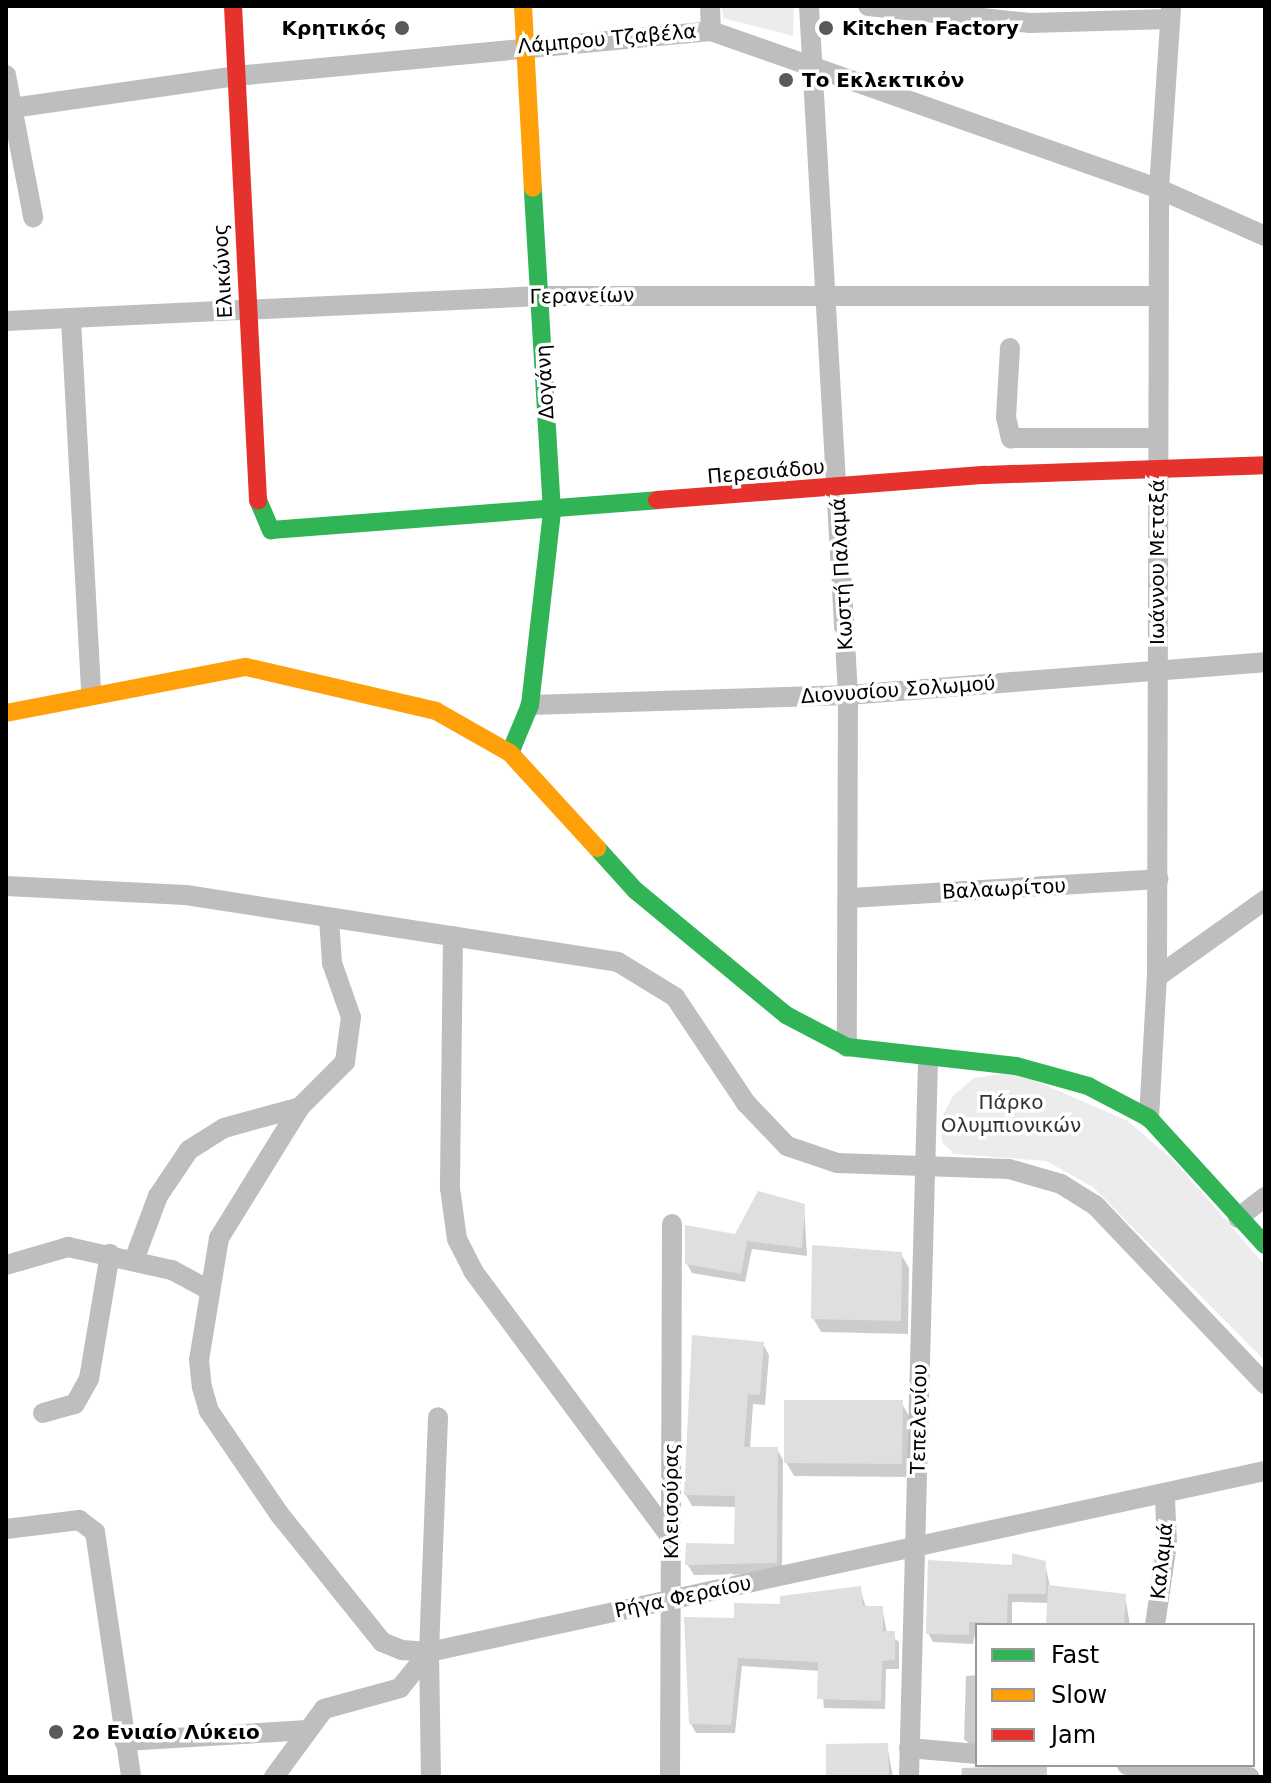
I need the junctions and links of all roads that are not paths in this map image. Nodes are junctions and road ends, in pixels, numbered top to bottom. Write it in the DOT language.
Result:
graph roads {
  1 [pos="233,6"];
  2 [pos="523,6"];
  3 [pos="710,6"];
  4 [pos="809,6"];
  5 [pos="868,6"];
  6 [pos="1170,12"];
  7 [pos="711,31"];
  8 [pos="526,45"];
  9 [pos="807,65"];
  10 [pos="6,75"];
  11 [pos="236,76"];
  12 [pos="9,110"];
  13 [pos="1159,189"];
  14 [pos="33,217"];
  15 [pos="1265,236"];
  16 [pos="820,293"];
  17 [pos="540,296"];
  18 [pos="1158,296"];
  19 [pos="247,312"];
  20 [pos="71,320"];
  21 [pos="6,321"];
  22 [pos="1010,348"];
  23 [pos="1155,438"];
  24 [pos="1265,465"];
  25 [pos="1157,472"];
  26 [pos="837,488"];
  27 [pos="552,512"];
  28 [pos="271,530"];
  29 [pos="1265,662"];
  30 [pos="1158,673"];
  31 [pos="91,691"];
  32 [pos="848,695"];
  33 [pos="530,705"];
  34 [pos="6,713"];
  35 [pos="510,753"];
  36 [pos="1158,879"];
  37 [pos="6,886"];
  38 [pos="850,898"];
  39 [pos="1265,900"];
  40 [pos="329,918"];
  41 [pos="453,936"];
  42 [pos="1157,977"];
  43 [pos="847,1047"];
  44 [pos="928,1062"];
  45 [pos="300,1107"];
  46 [pos="1149,1118"];
  47 [pos="925,1171"];
  48 [pos="1265,1197"];
  49 [pos="1238,1218"];
  50 [pos="672,1224"];
  51 [pos="1265,1245"];
  52 [pos="110,1254"];
  53 [pos="134,1260"];
  54 [pos="6,1265"];
  55 [pos="209,1290"];
  56 [pos="1265,1384"];
  57 [pos="43,1413"];
  58 [pos="438,1417"];
  59 [pos="1265,1471"];
  60 [pos="1165,1498"];
  61 [pos="6,1529"];
  62 [pos="670,1536"];
  63 [pos="916,1551"];
  64 [pos="671,1599"];
  65 [pos="1155,1623"];
  66 [pos="429,1652"];
  67 [pos="308,1730"];
  68 [pos="124,1741"];
  69 [pos="909,1748"];
  70 [pos="975,1754"];
  71 [pos="1153,1767"];
  72 [pos="131,1777"];
  73 [pos="274,1777"];
  74 [pos="431,1777"];
  75 [pos="670,1777"];
  76 [pos="909,1777"];
  77 [pos="1249,1777"];
  1 -- 11 [label="street, Ελικώνος"];
  2 -- 8 [label="street, Δογάνη"];
  3 -- 7 [label="street"];
  4 -- 9 [label="street, Κωστή Παλαμά"];
  5 -- 6 [label="street"];
  6 -- 13 [label="street, Ιωάννου Μεταξά"];
  7 -- 8 [label="street, Λάμπρου Τζαβέλα"];
  7 -- 9 [label="street, Λάμπρου Τζαβέλα"];
  8 -- 11 [label="street, Λάμπρου Τζαβέλα"];
  8 -- 17 [label="street, Δογάνη"];
  9 -- 13 [label="street, Λάμπρου Τζαβέλα"];
  9 -- 16 [label="street, Κωστή Παλαμά"];
  10 -- 12 [label="street"];
  11 -- 12 [label="street, Λάμπρου Τζαβέλα"];
  11 -- 19 [label="street, Ελικώνος"];
  12 -- 14 [label="street"];
  13 -- 15 [label="street, Λάμπρου Τζαβέλα"];
  13 -- 18 [label="street, Ιωάννου Μεταξά"];
  16 -- 17 [label="street, Γερανείων"];
  16 -- 18 [label="street, Γερανείων"];
  16 -- 26 [label="street, Κωστή Παλαμά"];
  17 -- 19 [label="street, Γερανείων"];
  17 -- 27 [label="street, Δογάνη"];
  18 -- 23 [label="street, Ιωάννου Μεταξά"];
  19 -- 20 [label="street, Γερανείων"];
  19 -- 28 [label="street, Ελικώνος"];
  20 -- 21 [label="street, Γερανείων"];
  20 -- 31 [label="street"];
  22 -- 23 [label="street"];
  23 -- 25 [label="street, Ιωάννου Μεταξά"];
  24 -- 25 [label="street, Περεσιάδου"];
  25 -- 26 [label="street, Περεσιάδου"];
  25 -- 30 [label="street, Ιωάννου Μεταξά"];
  26 -- 27 [label="street, Περεσιάδου"];
  26 -- 32 [label="street, Κωστή Παλαμά"];
  27 -- 28 [label="street, Περεσιάδου"];
  27 -- 33 [label="street, Δογάνη"];
  29 -- 30 [label="street, Διονυσίου Σολωμού"];
  30 -- 32 [label="street, Διονυσίου Σολωμού"];
  30 -- 36 [label="street, Ιωάννου Μεταξά"];
  31 -- 34 [label="street"];
  31 -- 35 [label="street"];
  32 -- 33 [label="street, Διονυσίου Σολωμού"];
  32 -- 38 [label="street, Κωστή Παλαμά"];
  33 -- 35 [label="street, Δογάνη"];
  35 -- 43 [label="street"];
  36 -- 38 [label="street, Βαλαωρίτου"];
  36 -- 42 [label="street, Ιωάννου Μεταξά"];
  37 -- 40 [label="street"];
  38 -- 43 [label="street, Κωστή Παλαμά"];
  39 -- 42 [label="street"];
  40 -- 41 [label="street"];
  40 -- 45 [label="street"];
  41 -- 47 [label="street"];
  41 -- 62 [label="street"];
  42 -- 46 [label="street, Ιωάννου Μεταξά"];
  43 -- 44 [label="street"];
  44 -- 46 [label="street"];
  44 -- 47 [label="street, Τεπελενίου"];
  45 -- 53 [label="street"];
  45 -- 55 [label="street"];
  46 -- 49 [label="street"];
  47 -- 56 [label="street"];
  47 -- 63 [label="street, Τεπελενίου"];
  48 -- 49 [label="street"];
  49 -- 51 [label="street"];
  50 -- 62 [label="street, Κλεισούρας"];
  52 -- 53 [label="street"];
  52 -- 54 [label="street"];
  52 -- 57 [label="street"];
  53 -- 55 [label="street"];
  55 -- 66 [label="street"];
  58 -- 66 [label="street"];
  59 -- 60 [label="street, Ρήγα Φεραίου"];
  60 -- 63 [label="street, Ρήγα Φεραίου"];
  60 -- 65 [label="street, Καλαμά"];
  61 -- 68 [label="street"];
  62 -- 64 [label="street, Κλεισούρας"];
  63 -- 64 [label="street, Ρήγα Φεραίου"];
  63 -- 69 [label="street, Τεπελενίου"];
  64 -- 66 [label="street, Ρήγα Φεραίου"];
  64 -- 75 [label="street, Κλεισούρας"];
  66 -- 67 [label="street"];
  66 -- 74 [label="street"];
  67 -- 68 [label="street"];
  67 -- 73 [label="street"];
  68 -- 72 [label="street"];
  69 -- 70 [label="street"];
  69 -- 76 [label="street, Τεπελενίου"];
  71 -- 77 [label="street"];
}
